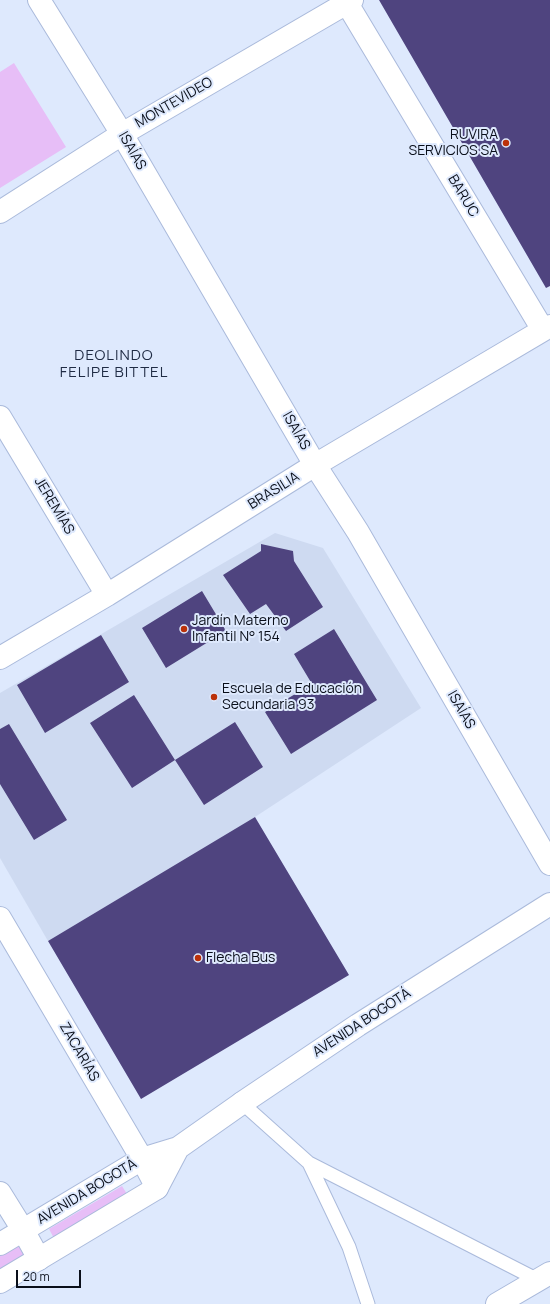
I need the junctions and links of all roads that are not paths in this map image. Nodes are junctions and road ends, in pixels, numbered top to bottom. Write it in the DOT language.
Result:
graph roads {
  1 [pos="39,0"];
  2 [pos="348,1"];
  3 [pos="122,134"];
  4 [pos="0,212"];
  5 [pos="547,328"];
  6 [pos="0,418"];
  7 [pos="315,465"];
  8 [pos="107,595"];
  9 [pos="0,658"];
  10 [pos="550,864"];
  11 [pos="550,904"];
  12 [pos="0,918"];
  13 [pos="242,1103"];
  14 [pos="178,1148"];
  15 [pos="142,1159"];
  16 [pos="310,1163"];
  17 [pos="157,1188"];
  18 [pos="0,1193"];
  19 [pos="23,1230"];
  20 [pos="0,1244"];
  21 [pos="39,1259"];
  22 [pos="544,1276"];
  23 [pos="0,1282"];
  24 [pos="368,1304"];
  25 [pos="498,1304"];
  1 -- 3 [label="street, ISAÍAS"];
  2 -- 3 [label="street, MONTEVIDEO"];
  2 -- 5 [label="street, BARUC"];
  3 -- 4 [label="street, MONTEVIDEO"];
  3 -- 7 [label="street, ISAÍAS"];
  5 -- 7 [label="street, BRASILIA"];
  6 -- 8 [label="street, JEREMÍAS"];
  7 -- 8 [label="street, BRASILIA"];
  7 -- 10 [label="street, ISAÍAS"];
  8 -- 9 [label="street, BRASILIA"];
  11 -- 13 [label="street, AVENIDA BOGOTÁ"];
  12 -- 15 [label="street, ZACARÍAS"];
  13 -- 14 [label="street, AVENIDA BOGOTÁ"];
  13 -- 16 [label="lane"];
  14 -- 15 [label="street, AVENIDA BOGOTÁ"];
  14 -- 17 [label="street, AVENIDA BOGOTÁ"];
  15 -- 17 [label="street, ZACARÍAS"];
  15 -- 19 [label="street, AVENIDA BOGOTÁ"];
  16 -- 22 [label="lane"];
  16 -- 24 [label="lane"];
  17 -- 21 [label="street"];
  18 -- 19 [label="street"];
  19 -- 20 [label="street, AVENIDA BOGOTÁ"];
  19 -- 21 [label="street"];
  21 -- 23 [label="street"];
  22 -- 25 [label="street"];
}
